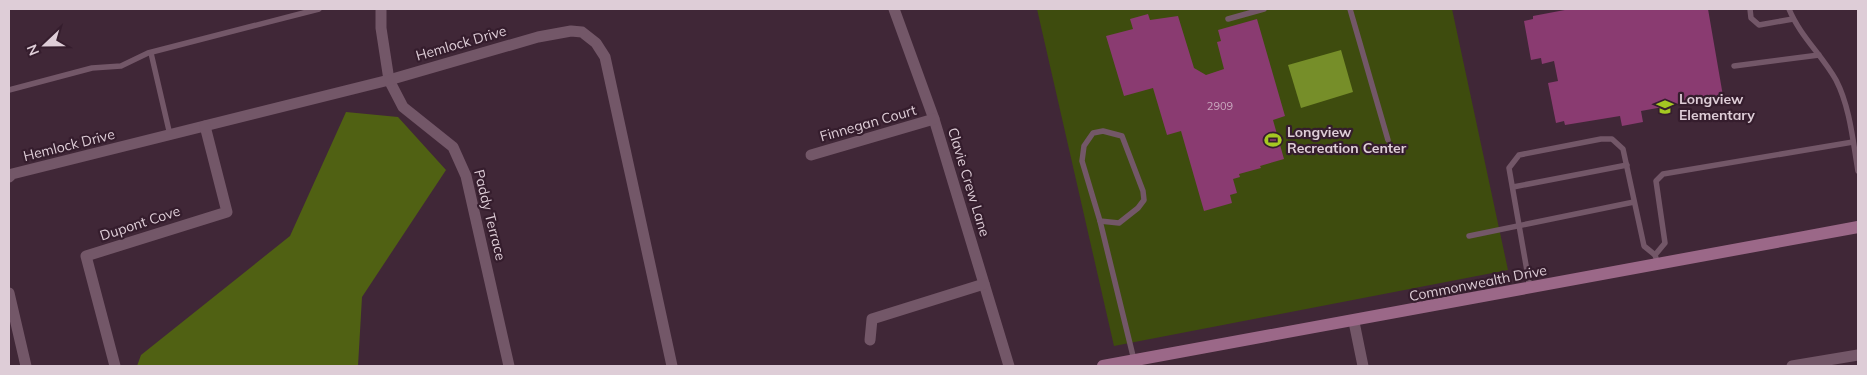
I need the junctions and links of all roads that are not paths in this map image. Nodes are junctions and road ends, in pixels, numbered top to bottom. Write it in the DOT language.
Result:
graph roads {
  1 [pos="319,9"];
  2 [pos="381,9"];
  3 [pos="894,9"];
  4 [pos="1264,9"];
  5 [pos="1350,9"];
  6 [pos="1750,9"];
  7 [pos="1789,9"];
  8 [pos="1228,19"];
  9 [pos="1793,19"];
  10 [pos="151,53"];
  11 [pos="1819,55"];
  12 [pos="1734,66"];
  13 [pos="389,80"];
  14 [pos="9,90"];
  15 [pos="934,119"];
  16 [pos="205,126"];
  17 [pos="170,135"];
  18 [pos="1388,140"];
  19 [pos="1853,142"];
  20 [pos="811,155"];
  21 [pos="1627,165"];
  22 [pos="1858,171"];
  23 [pos="9,177"];
  24 [pos="1513,187"];
  25 [pos="1634,202"];
  26 [pos="1100,221"];
  27 [pos="1519,224"];
  28 [pos="1858,226"];
  29 [pos="1469,236"];
  30 [pos="1656,259"];
  31 [pos="984,284"];
  32 [pos="1530,288"];
  33 [pos="9,293"];
  34 [pos="12,319"];
  35 [pos="1354,322"];
  36 [pos="870,340"];
  37 [pos="1858,355"];
  38 [pos="1134,360"];
  39 [pos="26,366"];
  40 [pos="115,366"];
  41 [pos="509,366"];
  42 [pos="672,366"];
  43 [pos="1009,366"];
  44 [pos="1104,366"];
  45 [pos="1363,366"];
  46 [pos="1792,366"];
  1 -- 10 [label="lane"];
  2 -- 13 [label="street, Paddy Terrace"];
  3 -- 15 [label="street, Clavie Crew Lane"];
  4 -- 8 [label="lane"];
  5 -- 18 [label="lane"];
  6 -- 9 [label="lane"];
  7 -- 9 [label="lane"];
  9 -- 11 [label="lane"];
  10 -- 14 [label="lane"];
  10 -- 17 [label="lane"];
  11 -- 12 [label="lane"];
  11 -- 19 [label="lane"];
  13 -- 16 [label="street, Hemlock Drive"];
  13 -- 41 [label="street, Paddy Terrace"];
  13 -- 42 [label="street, Hemlock Drive"];
  15 -- 20 [label="street, Finnegan Court"];
  15 -- 31 [label="street, Clavie Crew Lane"];
  16 -- 17 [label="street, Hemlock Drive"];
  16 -- 40 [label="street, Dupont Cove"];
  17 -- 23 [label="street, Hemlock Drive"];
  19 -- 22 [label="lane"];
  19 -- 30 [label="lane"];
  21 -- 24 [label="lane"];
  21 -- 24 [label="lane"];
  21 -- 25 [label="lane"];
  24 -- 27 [label="lane"];
  25 -- 27 [label="lane"];
  25 -- 30 [label="lane"];
  26 -- 26 [label="lane"];
  26 -- 38 [label="lane"];
  27 -- 29 [label="lane"];
  27 -- 32 [label="lane"];
  28 -- 30 [label="street, Commonwealth Drive"];
  30 -- 32 [label="street, Commonwealth Drive"];
  31 -- 36 [label="street"];
  31 -- 43 [label="street, Clavie Crew Lane"];
  32 -- 35 [label="street, Commonwealth Drive"];
  33 -- 34 [label="street"];
  34 -- 39 [label="street"];
  35 -- 38 [label="street, Commonwealth Drive"];
  35 -- 45 [label="street"];
  37 -- 46 [label="street"];
  38 -- 44 [label="street, Commonwealth Drive"];
}
